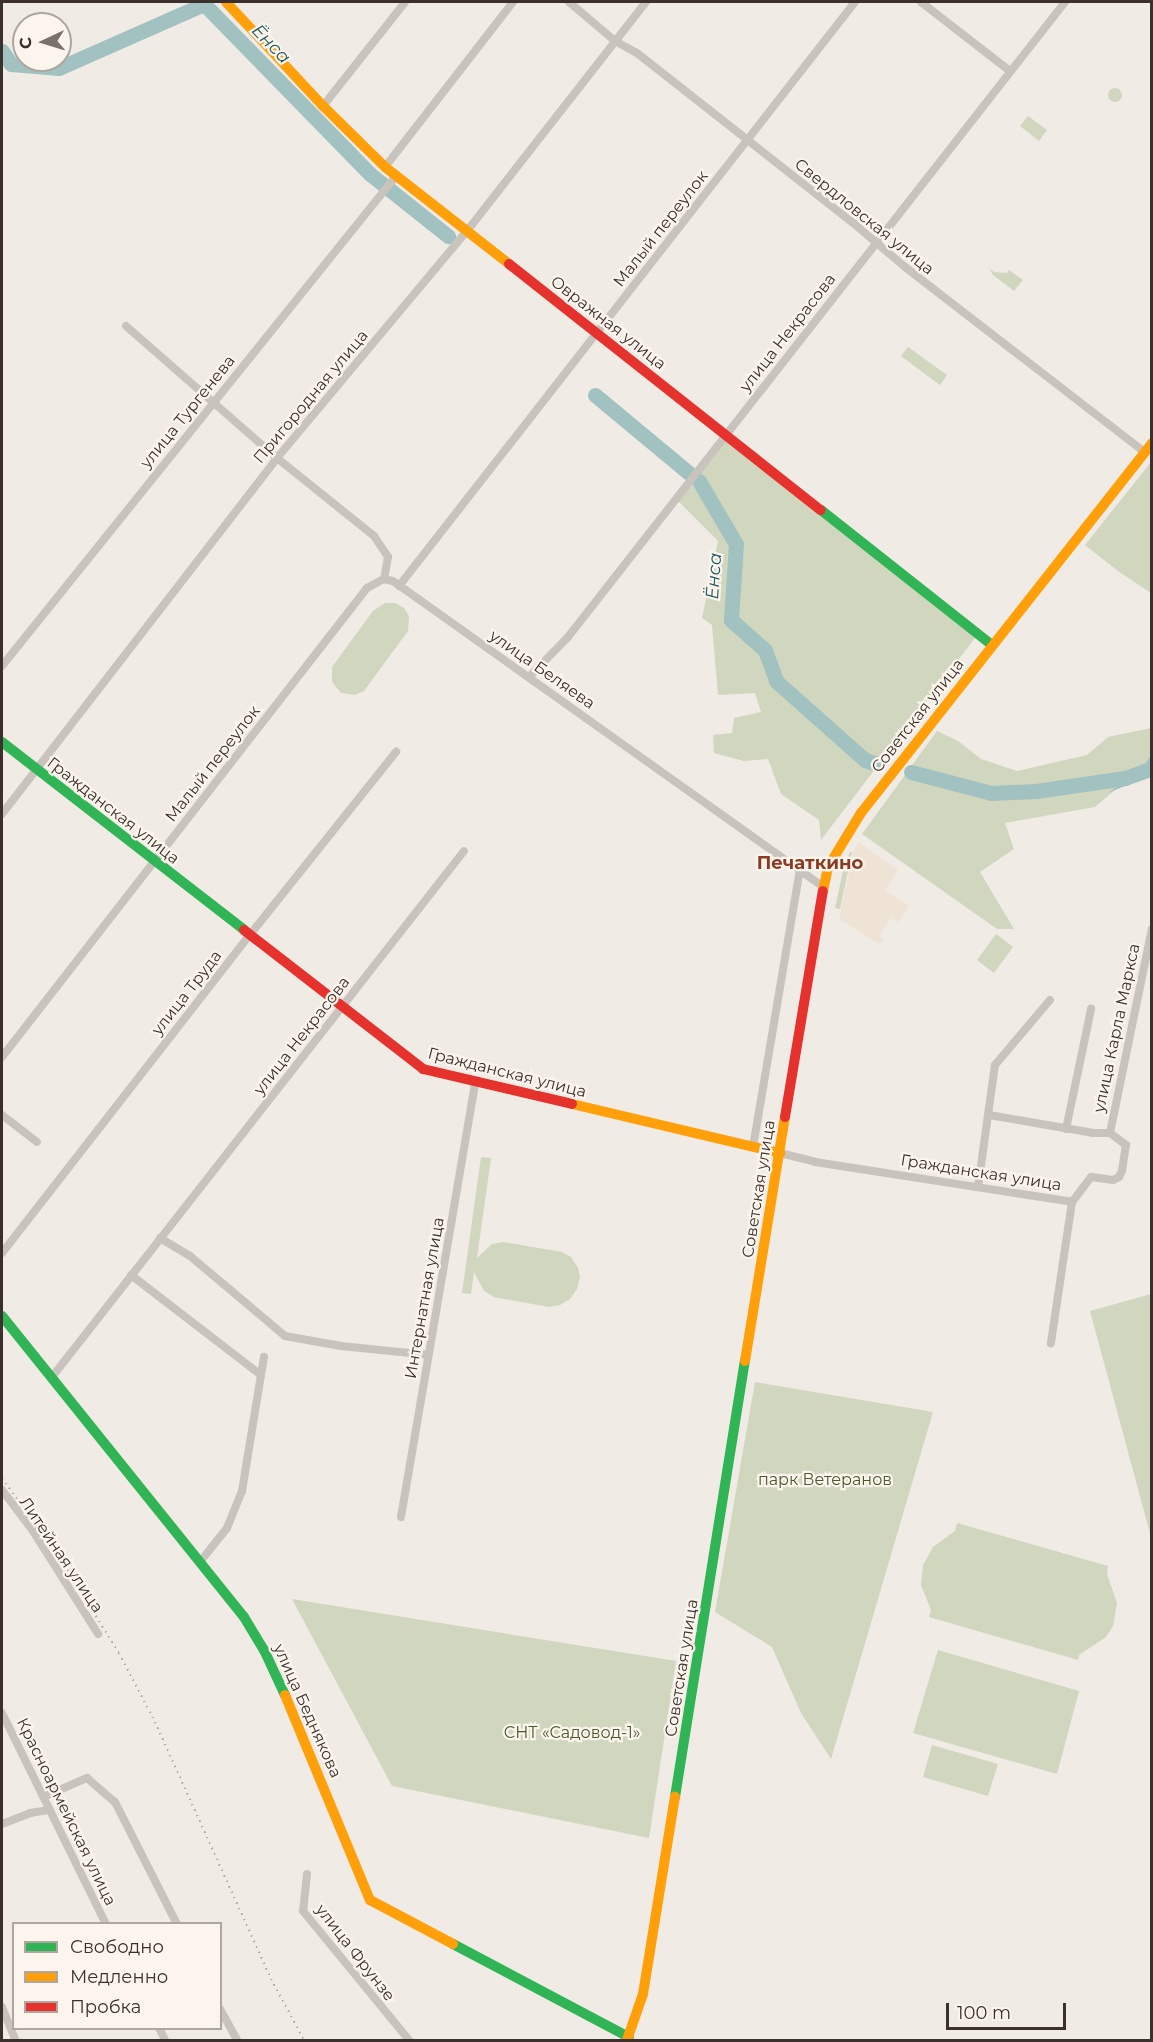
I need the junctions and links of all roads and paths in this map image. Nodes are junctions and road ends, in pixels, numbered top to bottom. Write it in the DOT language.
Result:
graph roads {
  1 [pos="226,2"];
  2 [pos="405,2"];
  3 [pos="513,2"];
  4 [pos="569,2"];
  5 [pos="646,2"];
  6 [pos="855,2"];
  7 [pos="921,2"];
  8 [pos="1065,2"];
  9 [pos="615,41"];
  10 [pos="1010,71"];
  11 [pos="323,106"];
  12 [pos="746,141"];
  13 [pos="385,167"];
  14 [pos="396,176"];
  15 [pos="467,231"];
  16 [pos="876,243"];
  17 [pos="126,326"];
  18 [pos="597,333"];
  19 [pos="212,403"];
  20 [pos="726,435"];
  21 [pos="1148,447"];
  22 [pos="277,458"];
  23 [pos="384,579"];
  24 [pos="399,586"];
  25 [pos="992,645"];
  26 [pos="2,666"];
  27 [pos="529,677"];
  28 [pos="2,742"];
  29 [pos="396,752"];
  30 [pos="36,769"];
  31 [pos="2,814"];
  32 [pos="464,851"];
  33 [pos="154,861"];
  34 [pos="800,870"];
  35 [pos="822,886"];
  36 [pos="1152,929"];
  37 [pos="249,936"];
  38 [pos="1050,1000"];
  39 [pos="341,1008"];
  40 [pos="1091,1009"];
  41 [pos="2,1058"];
  42 [pos="475,1083"];
  43 [pos="2,1115"];
  44 [pos="989,1115"];
  45 [pos="1066,1129"];
  46 [pos="1110,1133"];
  47 [pos="37,1142"];
  48 [pos="753,1147"];
  49 [pos="780,1153"];
  50 [pos="978,1187"];
  51 [pos="1072,1202"];
  52 [pos="160,1238"];
  53 [pos="2,1254"];
  54 [pos="131,1275"];
  55 [pos="2,1316"];
  56 [pos="1051,1343"];
  57 [pos="429,1355"];
  58 [pos="264,1357"];
  59 [pos="261,1375"];
  60 [pos="52,1377"];
  61 [pos="2,1490"];
  62 [pos="401,1517"];
  63 [pos="200,1562"];
  64 [pos="98,1634"];
  65 [pos="2,1713"];
  66 [pos="43,1797"];
  67 [pos="50,1810"];
  68 [pos="2,1824"];
  69 [pos="307,1874"];
  70 [pos="106,1922"];
  71 [pos="176,1922"];
  72 [pos="2,2007"];
  73 [pos="222,2012"];
  74 [pos="630,2039"];
  75 [pos="15,2040"];
  76 [pos="237,2040"];
  77 [pos="408,2040"];
  1 -- 11 [label="street, Овражная улица"];
  2 -- 11 [label="street"];
  3 -- 13 [label="street"];
  4 -- 9 [label="street, Свердловская улица"];
  5 -- 9 [label="street, Пригородная улица"];
  6 -- 12 [label="street, Малый переулок"];
  7 -- 10 [label="street"];
  8 -- 10 [label="street, улица Некрасова"];
  9 -- 12 [label="street, Свердловская улица"];
  9 -- 15 [label="street, Пригородная улица"];
  10 -- 16 [label="street, улица Некрасова"];
  11 -- 13 [label="street, Овражная улица"];
  12 -- 16 [label="street, Свердловская улица"];
  12 -- 18 [label="street, Малый переулок"];
  13 -- 14 [label="street, Овражная улица"];
  14 -- 15 [label="street, Овражная улица"];
  14 -- 19 [label="street, улица Тургенева"];
  15 -- 18 [label="street, Овражная улица"];
  15 -- 22 [label="street, Пригородная улица"];
  16 -- 20 [label="street, улица Некрасова"];
  16 -- 21 [label="street, Свердловская улица"];
  17 -- 19 [label="street"];
  18 -- 20 [label="street, Овражная улица"];
  18 -- 24 [label="street, Малый переулок"];
  19 -- 22 [label="street"];
  19 -- 26 [label="street, улица Тургенева"];
  20 -- 25 [label="street, Овражная улица"];
  20 -- 27 [label="street, улица Некрасова"];
  21 -- 25 [label="street, Советская улица"];
  22 -- 23 [label="street"];
  22 -- 30 [label="street, Пригородная улица"];
  23 -- 24 [label="street, улица Беляева"];
  23 -- 33 [label="street, Малый переулок"];
  24 -- 27 [label="street, улица Беляева"];
  25 -- 35 [label="street, Советская улица"];
  27 -- 34 [label="street, улица Беляева"];
  28 -- 30 [label="street, Гражданская улица"];
  29 -- 37 [label="street, улица Труда"];
  30 -- 31 [label="street, Пригородная улица"];
  30 -- 33 [label="street, Гражданская улица"];
  32 -- 39 [label="street, улица Некрасова"];
  33 -- 37 [label="street, Гражданская улица"];
  33 -- 41 [label="street, Малый переулок"];
  34 -- 35 [label="street, улица Беляева"];
  34 -- 48 [label="street, Советская улица"];
  35 -- 49 [label="street, Советская улица"];
  36 -- 46 [label="street, улица Карла Маркса"];
  37 -- 39 [label="street, Гражданская улица"];
  37 -- 53 [label="street, улица Труда"];
  38 -- 44 [label="street"];
  39 -- 42 [label="street, Гражданская улица"];
  39 -- 52 [label="street, улица Некрасова"];
  40 -- 45 [label="street"];
  42 -- 48 [label="street, Гражданская улица"];
  42 -- 57 [label="street, Интернатная улица"];
  43 -- 47 [label="street"];
  44 -- 45 [label="street"];
  44 -- 50 [label="street"];
  45 -- 46 [label="street"];
  46 -- 51 [label="street"];
  48 -- 49 [label="street, Гражданская улица"];
  49 -- 50 [label="street, Гражданская улица"];
  49 -- 74 [label="street, Советская улица"];
  50 -- 51 [label="street, Гражданская улица"];
  51 -- 56 [label="street"];
  52 -- 54 [label="street, улица Некрасова"];
  52 -- 57 [label="street"];
  54 -- 59 [label="street"];
  54 -- 60 [label="street, улица Некрасова"];
  55 -- 60 [label="street, улица Беднякова"];
  57 -- 62 [label="street, Интернатная улица"];
  58 -- 59 [label="street"];
  59 -- 63 [label="street"];
  60 -- 63 [label="street, улица Беднякова"];
  61 -- 64 [label="street, Литейная улица"];
  63 -- 74 [label="street, улица Беднякова"];
  65 -- 66 [label="street, Красноармейская улица"];
  66 -- 67 [label="street, Красноармейская улица"];
  66 -- 71 [label="street"];
  67 -- 68 [label="street"];
  67 -- 70 [label="street, Красноармейская улица"];
  69 -- 77 [label="street, улица Фрунзе"];
  72 -- 75 [label="street"];
  73 -- 76 [label="street"];
}
